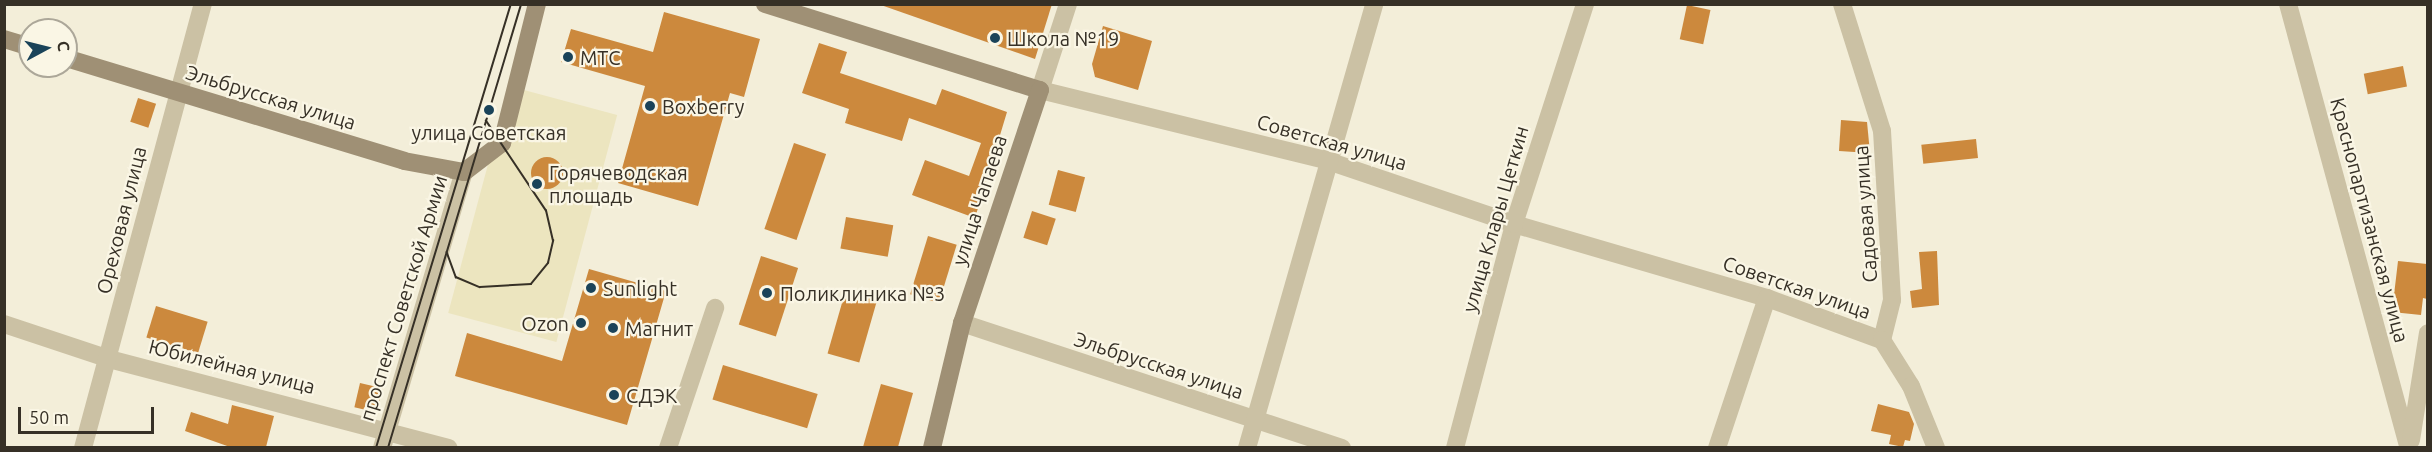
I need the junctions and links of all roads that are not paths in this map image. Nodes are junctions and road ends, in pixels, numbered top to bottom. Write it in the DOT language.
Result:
graph roads {
  1 [pos="203,4"];
  2 [pos="537,4"];
  3 [pos="765,4"];
  4 [pos="1068,4"];
  5 [pos="1374,4"];
  6 [pos="1585,4"];
  7 [pos="1842,4"];
  8 [pos="2288,4"];
  9 [pos="791,9"];
  10 [pos="78,62"];
  11 [pos="1040,90"];
  12 [pos="177,92"];
  13 [pos="1328,161"];
  14 [pos="464,172"];
  15 [pos="1515,224"];
  16 [pos="1767,298"];
  17 [pos="715,308"];
  18 [pos="962,323"];
  19 [pos="4,324"];
  20 [pos="2427,333"];
  21 [pos="1882,340"];
  22 [pos="109,359"];
  23 [pos="1255,421"];
  24 [pos="388,429"];
  25 [pos="83,447"];
  26 [pos="382,447"];
  27 [pos="449,447"];
  28 [pos="668,447"];
  29 [pos="932,447"];
  30 [pos="1247,447"];
  31 [pos="1342,447"];
  32 [pos="1455,447"];
  33 [pos="1717,447"];
  34 [pos="1936,447"];
  35 [pos="2409,447"];
  1 -- 12 [label="street, Ореховая улица"];
  2 -- 14 [label="main road, проспект Советской Армии"];
  3 -- 9 [label="main road, Советская улица"];
  4 -- 11 [label="street, улица Чапаева"];
  5 -- 13 [label="street"];
  6 -- 15 [label="street, улица Клары Цеткин"];
  7 -- 21 [label="street, Садовая улица"];
  8 -- 35 [label="street, Краснопартизанская улица"];
  9 -- 11 [label="main road, Советская улица"];
  10 -- 12 [label="main road, Эльбрусская улица"];
  11 -- 13 [label="street, Советская улица"];
  11 -- 18 [label="main road, улица Чапаева"];
  12 -- 14 [label="main road, Эльбрусская улица"];
  12 -- 22 [label="street, Ореховая улица"];
  13 -- 15 [label="street, Советская улица"];
  13 -- 23 [label="street"];
  14 -- 24 [label="street, проспект Советской Армии"];
  15 -- 16 [label="street, Советская улица"];
  15 -- 32 [label="street, улица Клары Цеткин"];
  16 -- 21 [label="street, Советская улица"];
  16 -- 33 [label="street"];
  17 -- 28 [label="street"];
  18 -- 23 [label="street, Эльбрусская улица"];
  18 -- 29 [label="main road, улица Чапаева"];
  19 -- 22 [label="street, Юбилейная улица"];
  20 -- 35 [label="street"];
  21 -- 34 [label="street"];
  22 -- 24 [label="street, Юбилейная улица"];
  22 -- 25 [label="street, Ореховая улица"];
  23 -- 30 [label="street"];
  23 -- 31 [label="street, Эльбрусская улица"];
  24 -- 26 [label="street, проспект Советской Армии"];
  24 -- 27 [label="street, Юбилейная улица"];
}
